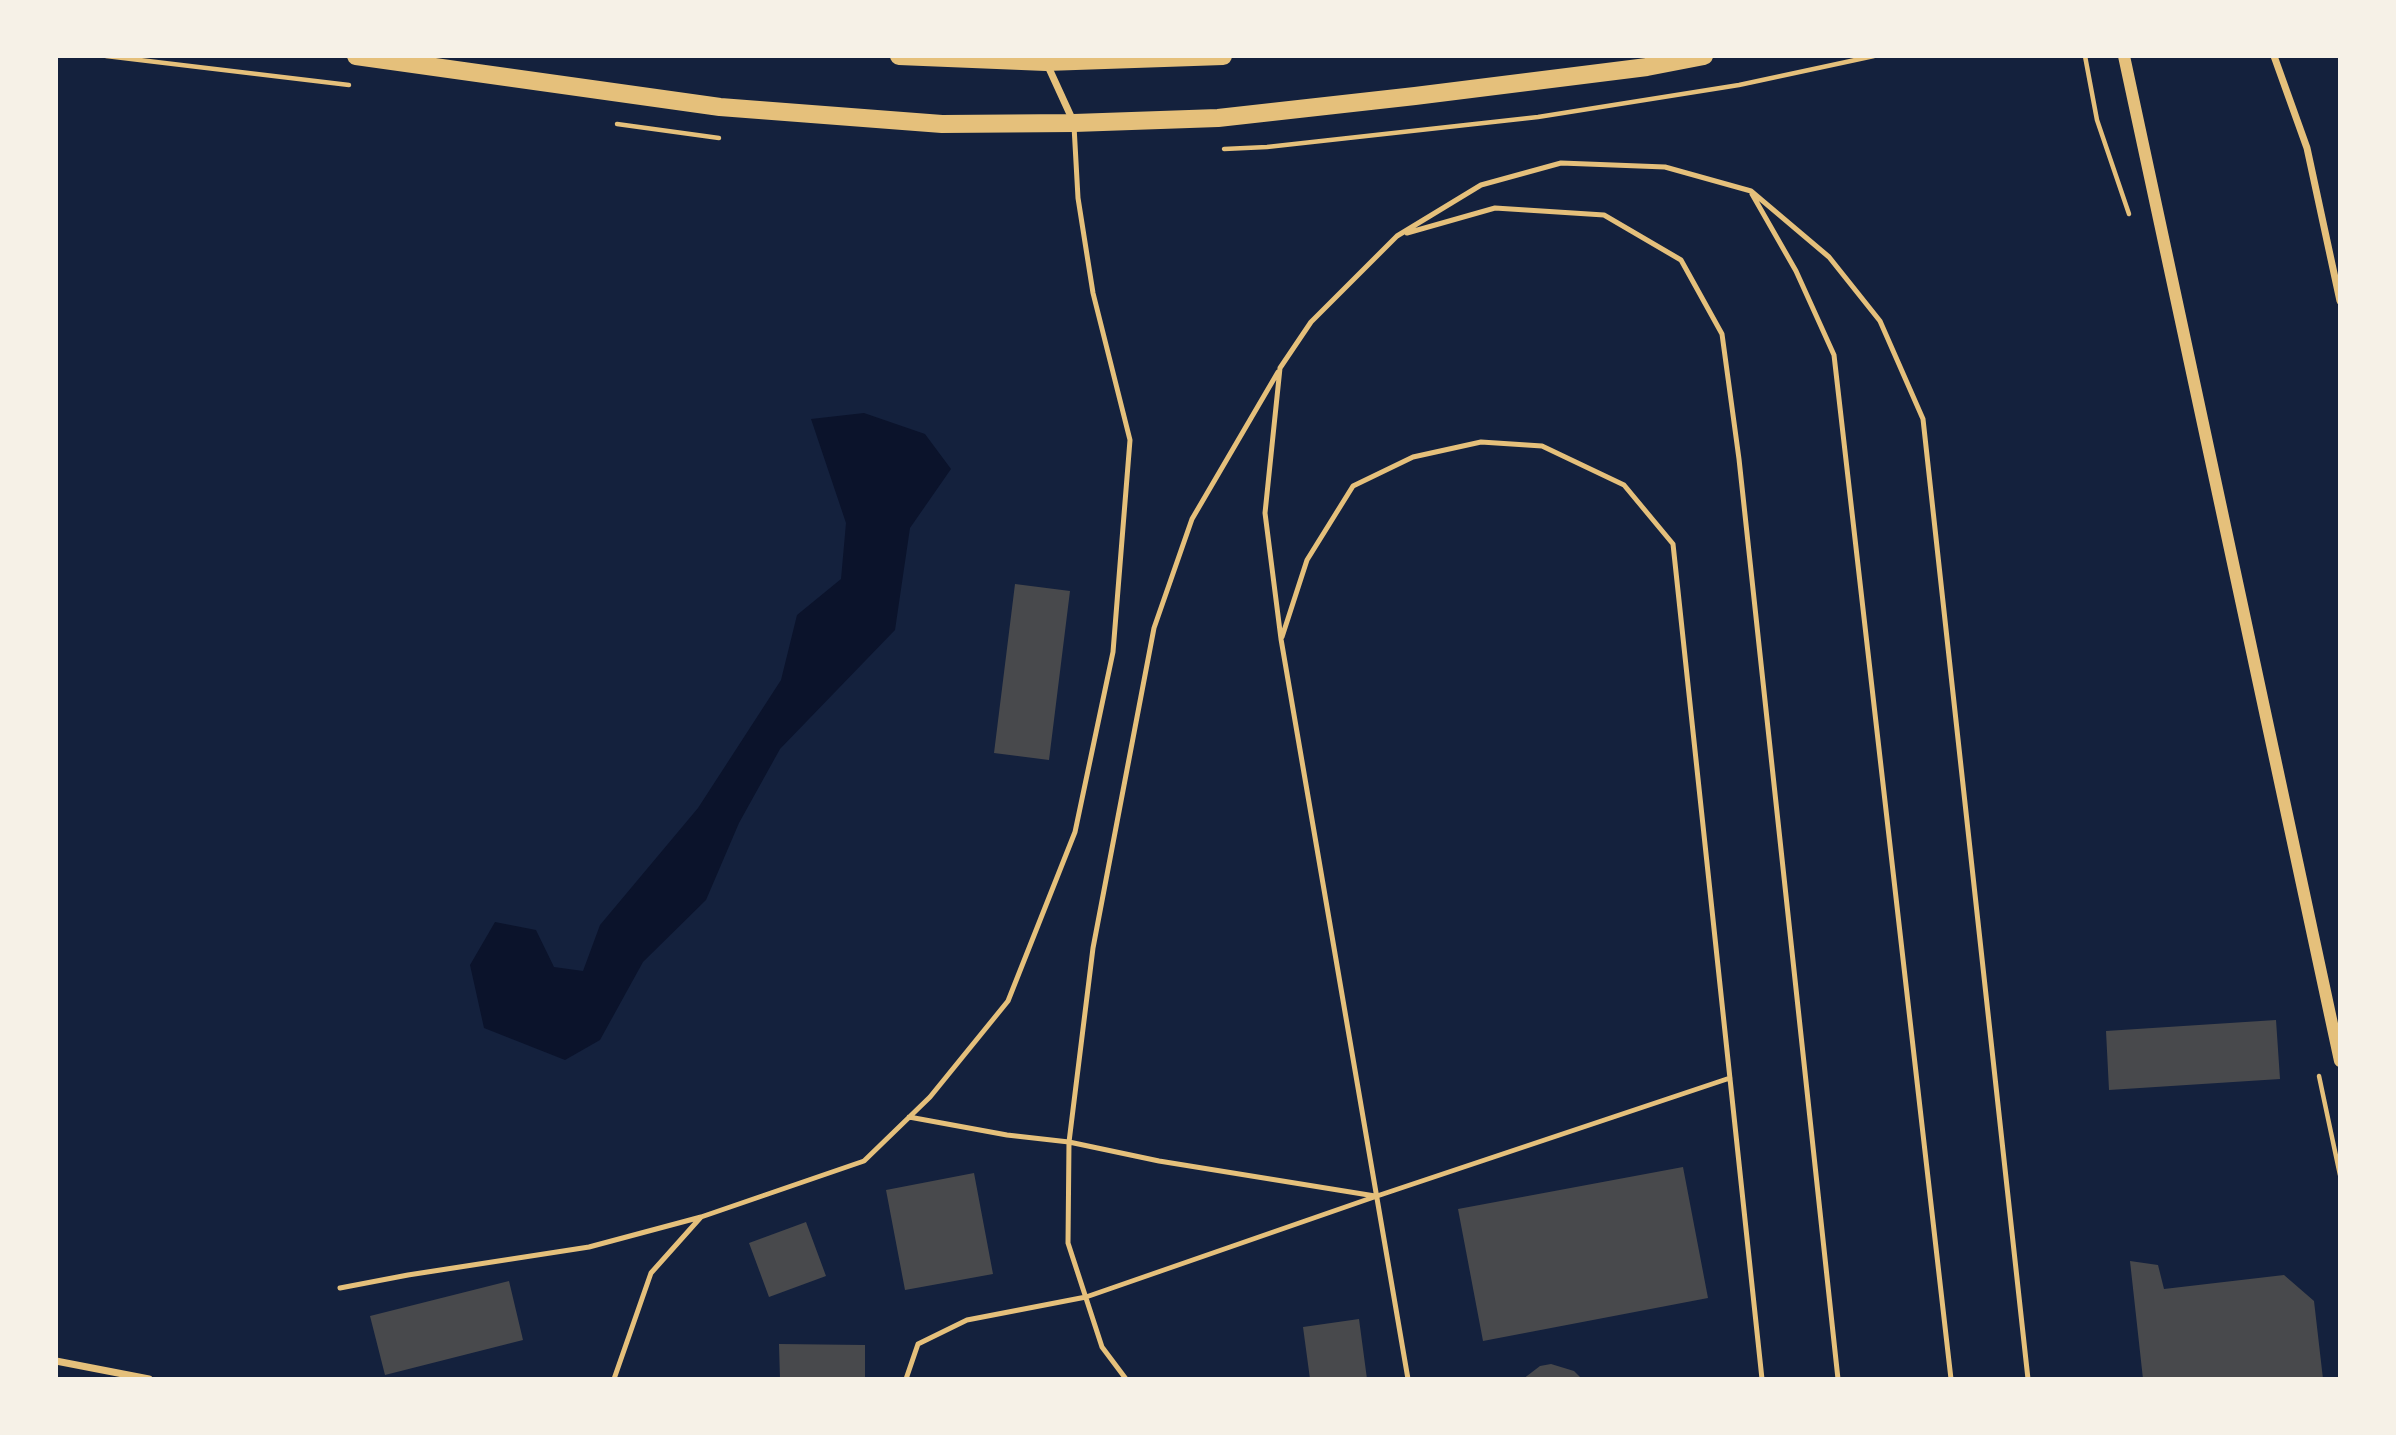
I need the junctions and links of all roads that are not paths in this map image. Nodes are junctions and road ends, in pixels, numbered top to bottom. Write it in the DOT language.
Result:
graph roads {
  1 [pos="356,56"];
  2 [pos="898,56"];
  3 [pos="1223,56"];
  4 [pos="1704,56"];
  5 [pos="2124,56"];
  6 [pos="2274,56"];
  7 [pos="1046,59"];
  8 [pos="1074,123"];
  9 [pos="1751,191"];
  10 [pos="1397,236"];
  11 [pos="2340,301"];
  12 [pos="1280,368"];
  13 [pos="1281,639"];
  14 [pos="2340,1061"];
  15 [pos="1730,1078"];
  16 [pos="909,1117"];
  17 [pos="1069,1142"];
  18 [pos="1377,1196"];
  19 [pos="701,1217"];
  20 [pos="340,1288"];
  21 [pos="1086,1297"];
  22 [pos="56,1361"];
  23 [pos="149,1379"];
  24 [pos="614,1379"];
  25 [pos="906,1379"];
  26 [pos="1126,1379"];
  27 [pos="1408,1379"];
  28 [pos="1762,1379"];
  29 [pos="1838,1379"];
  30 [pos="1951,1379"];
  31 [pos="2028,1379"];
  1 -- 8 [label="main road"];
  2 -- 7 [label="main road"];
  3 -- 7 [label="main road"];
  4 -- 8 [label="main road"];
  5 -- 14 [label="street"];
  6 -- 11 [label="street"];
  7 -- 8 [label="street"];
  8 -- 16 [label="lane"];
  9 -- 10 [label="lane"];
  9 -- 30 [label="lane"];
  9 -- 31 [label="lane"];
  10 -- 12 [label="lane"];
  10 -- 29 [label="lane"];
  12 -- 13 [label="lane"];
  12 -- 17 [label="lane"];
  13 -- 15 [label="lane"];
  13 -- 18 [label="lane"];
  15 -- 18 [label="lane"];
  15 -- 28 [label="lane"];
  16 -- 17 [label="lane"];
  16 -- 19 [label="lane"];
  17 -- 18 [label="lane"];
  17 -- 21 [label="lane"];
  18 -- 21 [label="lane"];
  18 -- 27 [label="lane"];
  19 -- 20 [label="lane"];
  19 -- 24 [label="lane"];
  21 -- 25 [label="lane"];
  21 -- 26 [label="lane"];
  22 -- 23 [label="street"];
}
